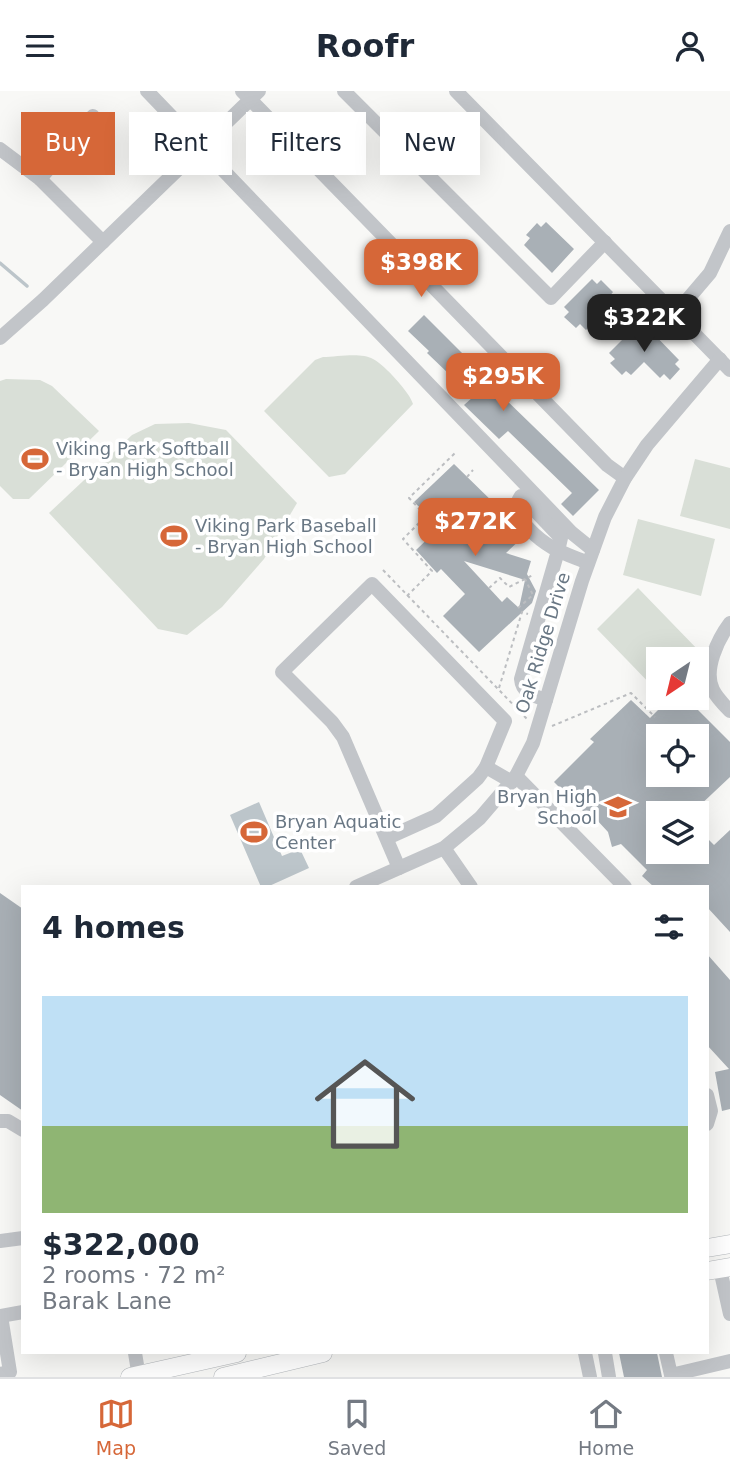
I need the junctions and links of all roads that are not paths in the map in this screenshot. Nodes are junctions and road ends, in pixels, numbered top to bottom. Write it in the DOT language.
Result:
graph roads {
  1 [pos="147,91"];
  2 [pos="344,91"];
  3 [pos="456,91"];
  4 [pos="251,94"];
  5 [pos="168,112"];
  6 [pos="232,114"];
  7 [pos="0,149"];
  8 [pos="43,175"];
  9 [pos="172,175"];
  10 [pos="230,175"];
  11 [pos="40,179"];
  12 [pos="730,231"];
  13 [pos="103,242"];
  14 [pos="604,242"];
  15 [pos="676,313"];
  16 [pos="0,338"];
  17 [pos="725,365"];
  18 [pos="625,478"];
  19 [pos="591,556"];
  20 [pos="730,623"];
  21 [pos="546,700"];
  22 [pos="730,711"];
  23 [pos="486,767"];
  24 [pos="514,779"];
  25 [pos="387,838"];
  26 [pos="444,848"];
  27 [pos="399,868"];
  28 [pos="361,885"];
  29 [pos="470,885"];
  30 [pos="623,885"];
  31 [pos="0,1122"];
  32 [pos="21,1129"];
  33 [pos="21,1238"];
  34 [pos="0,1241"];
  35 [pos="730,1244"];
  36 [pos="709,1248"];
  37 [pos="722,1266"];
  38 [pos="21,1312"];
  39 [pos="730,1314"];
  40 [pos="0,1316"];
  41 [pos="135,1354"];
  42 [pos="233,1354"];
  43 [pos="319,1354"];
  44 [pos="585,1354"];
  45 [pos="605,1354"];
  46 [pos="666,1354"];
  47 [pos="730,1361"];
  48 [pos="0,1374"];
  49 [pos="136,1376"];
  50 [pos="223,1377"];
  51 [pos="590,1377"];
  52 [pos="609,1377"];
  1 -- 5 [label="street"];
  2 -- 14 [label="street"];
  3 -- 14 [label="street"];
  4 -- 6 [label="street"];
  4 -- 18 [label="street"];
  7 -- 11 [label="street"];
  8 -- 11 [label="street"];
  9 -- 13 [label="street"];
  10 -- 19 [label="street"];
  11 -- 13 [label="street"];
  12 -- 15 [label="street"];
  13 -- 16 [label="street"];
  14 -- 15 [label="street"];
  15 -- 17 [label="street"];
  17 -- 18 [label="street, Oak Ridge Drive"];
  18 -- 19 [label="street, Oak Ridge Drive"];
  19 -- 21 [label="street, Oak Ridge Drive"];
  19 -- 21 [label="street"];
  20 -- 22 [label="street"];
  21 -- 24 [label="street, Oak Ridge Drive"];
  23 -- 24 [label="street"];
  23 -- 25 [label="street"];
  23 -- 25 [label="street"];
  24 -- 26 [label="street, Oak Ridge Drive"];
  24 -- 30 [label="street"];
  25 -- 27 [label="street"];
  26 -- 27 [label="street, Oak Ridge Drive"];
  26 -- 29 [label="street"];
  27 -- 28 [label="street, Oak Ridge Drive"];
  31 -- 32 [label="street"];
  33 -- 34 [label="street"];
  35 -- 36 [label="main road"];
  37 -- 39 [label="street"];
  38 -- 40 [label="street"];
  40 -- 48 [label="street"];
  41 -- 49 [label="street"];
  42 -- 49 [label="main road"];
  43 -- 50 [label="main road"];
  44 -- 51 [label="street"];
  45 -- 52 [label="street"];
  46 -- 47 [label="street"];
}
